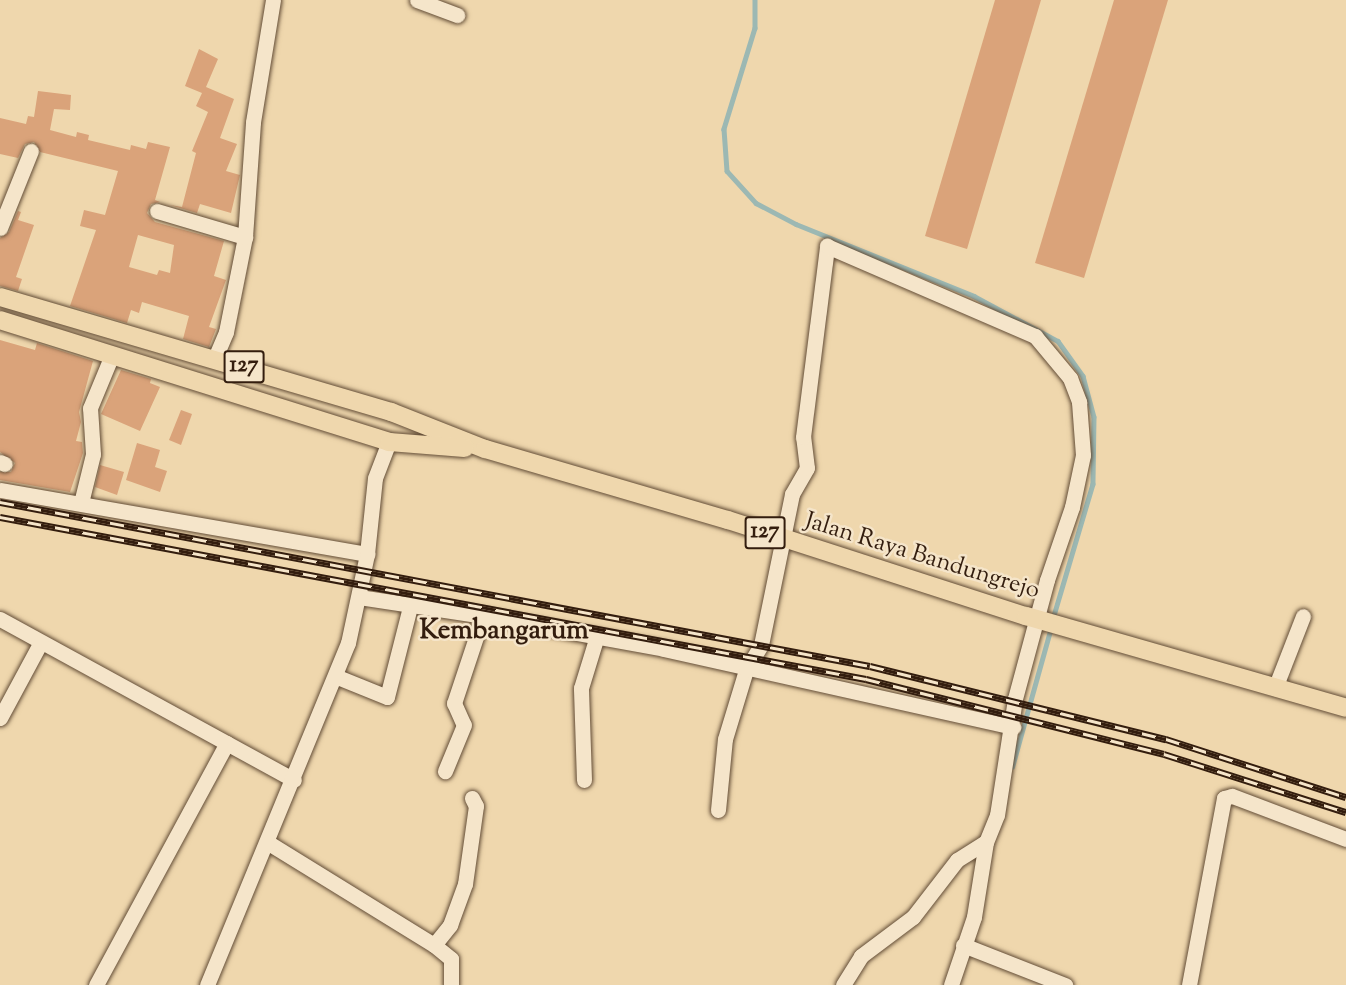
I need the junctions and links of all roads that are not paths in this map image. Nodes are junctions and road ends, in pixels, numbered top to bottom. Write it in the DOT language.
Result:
graph roads {
  1 [pos="273,0"];
  2 [pos="417,0"];
  3 [pos="457,15"];
  4 [pos="31,152"];
  5 [pos="157,211"];
  6 [pos="0,228"];
  7 [pos="245,237"];
  8 [pos="0,297"];
  9 [pos="0,320"];
  10 [pos="112,355"];
  11 [pos="214,358"];
  12 [pos="255,371"];
  13 [pos="247,398"];
  14 [pos="389,442"];
  15 [pos="485,449"];
  16 [pos="0,490"];
  17 [pos="81,503"];
  18 [pos="785,540"];
  19 [pos="367,554"];
  20 [pos="359,597"];
  21 [pos="411,603"];
  22 [pos="483,616"];
  23 [pos="1303,616"];
  24 [pos="0,619"];
  25 [pos="1048,620"];
  26 [pos="597,636"];
  27 [pos="41,642"];
  28 [pos="746,670"];
  29 [pos="335,676"];
  30 [pos="1275,688"];
  31 [pos="1346,708"];
  32 [pos="0,718"];
  33 [pos="1013,728"];
  34 [pos="227,743"];
  35 [pos="445,771"];
  36 [pos="294,780"];
  37 [pos="584,780"];
  38 [pos="472,798"];
  39 [pos="718,810"];
  40 [pos="1346,840"];
  41 [pos="267,842"];
  42 [pos="986,842"];
  43 [pos="434,945"];
  44 [pos="965,946"];
  45 [pos="96,985"];
  46 [pos="207,985"];
  47 [pos="451,985"];
  48 [pos="843,985"];
  49 [pos="951,985"];
  50 [pos="1065,985"];
  51 [pos="1189,985"];
  1 -- 7 [label="street"];
  2 -- 3 [label="street"];
  4 -- 6 [label="street"];
  5 -- 7 [label="street"];
  7 -- 11 [label="street"];
  8 -- 11 [label="main road, Jalan Raya Bandungrejo / 127"];
  9 -- 10 [label="main road, Jalan Raya Bandungrejo / 127"];
  10 -- 13 [label="main road, Jalan Raya Bandungrejo / 127"];
  10 -- 17 [label="street"];
  11 -- 12 [label="main road, Jalan Raya Bandungrejo / 127"];
  12 -- 13 [label="main road"];
  12 -- 15 [label="main road, Jalan Raya Bandungrejo / 127"];
  13 -- 14 [label="main road, Jalan Raya Bandungrejo / 127"];
  14 -- 15 [label="main road, Jalan Raya Bandungrejo / 127"];
  14 -- 19 [label="street"];
  15 -- 18 [label="main road, Jalan Raya Bandungrejo / 127"];
  16 -- 17 [label="street"];
  17 -- 19 [label="street"];
  18 -- 25 [label="main road, Jalan Raya Bandungrejo / 127"];
  18 -- 25 [label="street"];
  18 -- 28 [label="street"];
  19 -- 20 [label="street"];
  20 -- 21 [label="street"];
  20 -- 29 [label="street"];
  21 -- 22 [label="street"];
  21 -- 29 [label="street"];
  22 -- 26 [label="street"];
  22 -- 35 [label="street"];
  23 -- 30 [label="street"];
  24 -- 27 [label="street"];
  25 -- 30 [label="main road, Jalan Raya Bandungrejo / 127"];
  25 -- 33 [label="street"];
  26 -- 28 [label="street"];
  26 -- 37 [label="street"];
  27 -- 32 [label="street"];
  27 -- 34 [label="street"];
  28 -- 33 [label="street"];
  28 -- 39 [label="street"];
  29 -- 36 [label="street"];
  30 -- 31 [label="main road, Jalan Raya Bandungrejo / 127"];
  33 -- 42 [label="street"];
  34 -- 36 [label="street"];
  34 -- 45 [label="street"];
  36 -- 41 [label="street"];
  38 -- 43 [label="street"];
  40 -- 51 [label="street"];
  41 -- 43 [label="street"];
  41 -- 46 [label="street"];
  42 -- 44 [label="street"];
  42 -- 48 [label="street"];
  43 -- 47 [label="street"];
  44 -- 49 [label="street"];
  44 -- 50 [label="street"];
}
